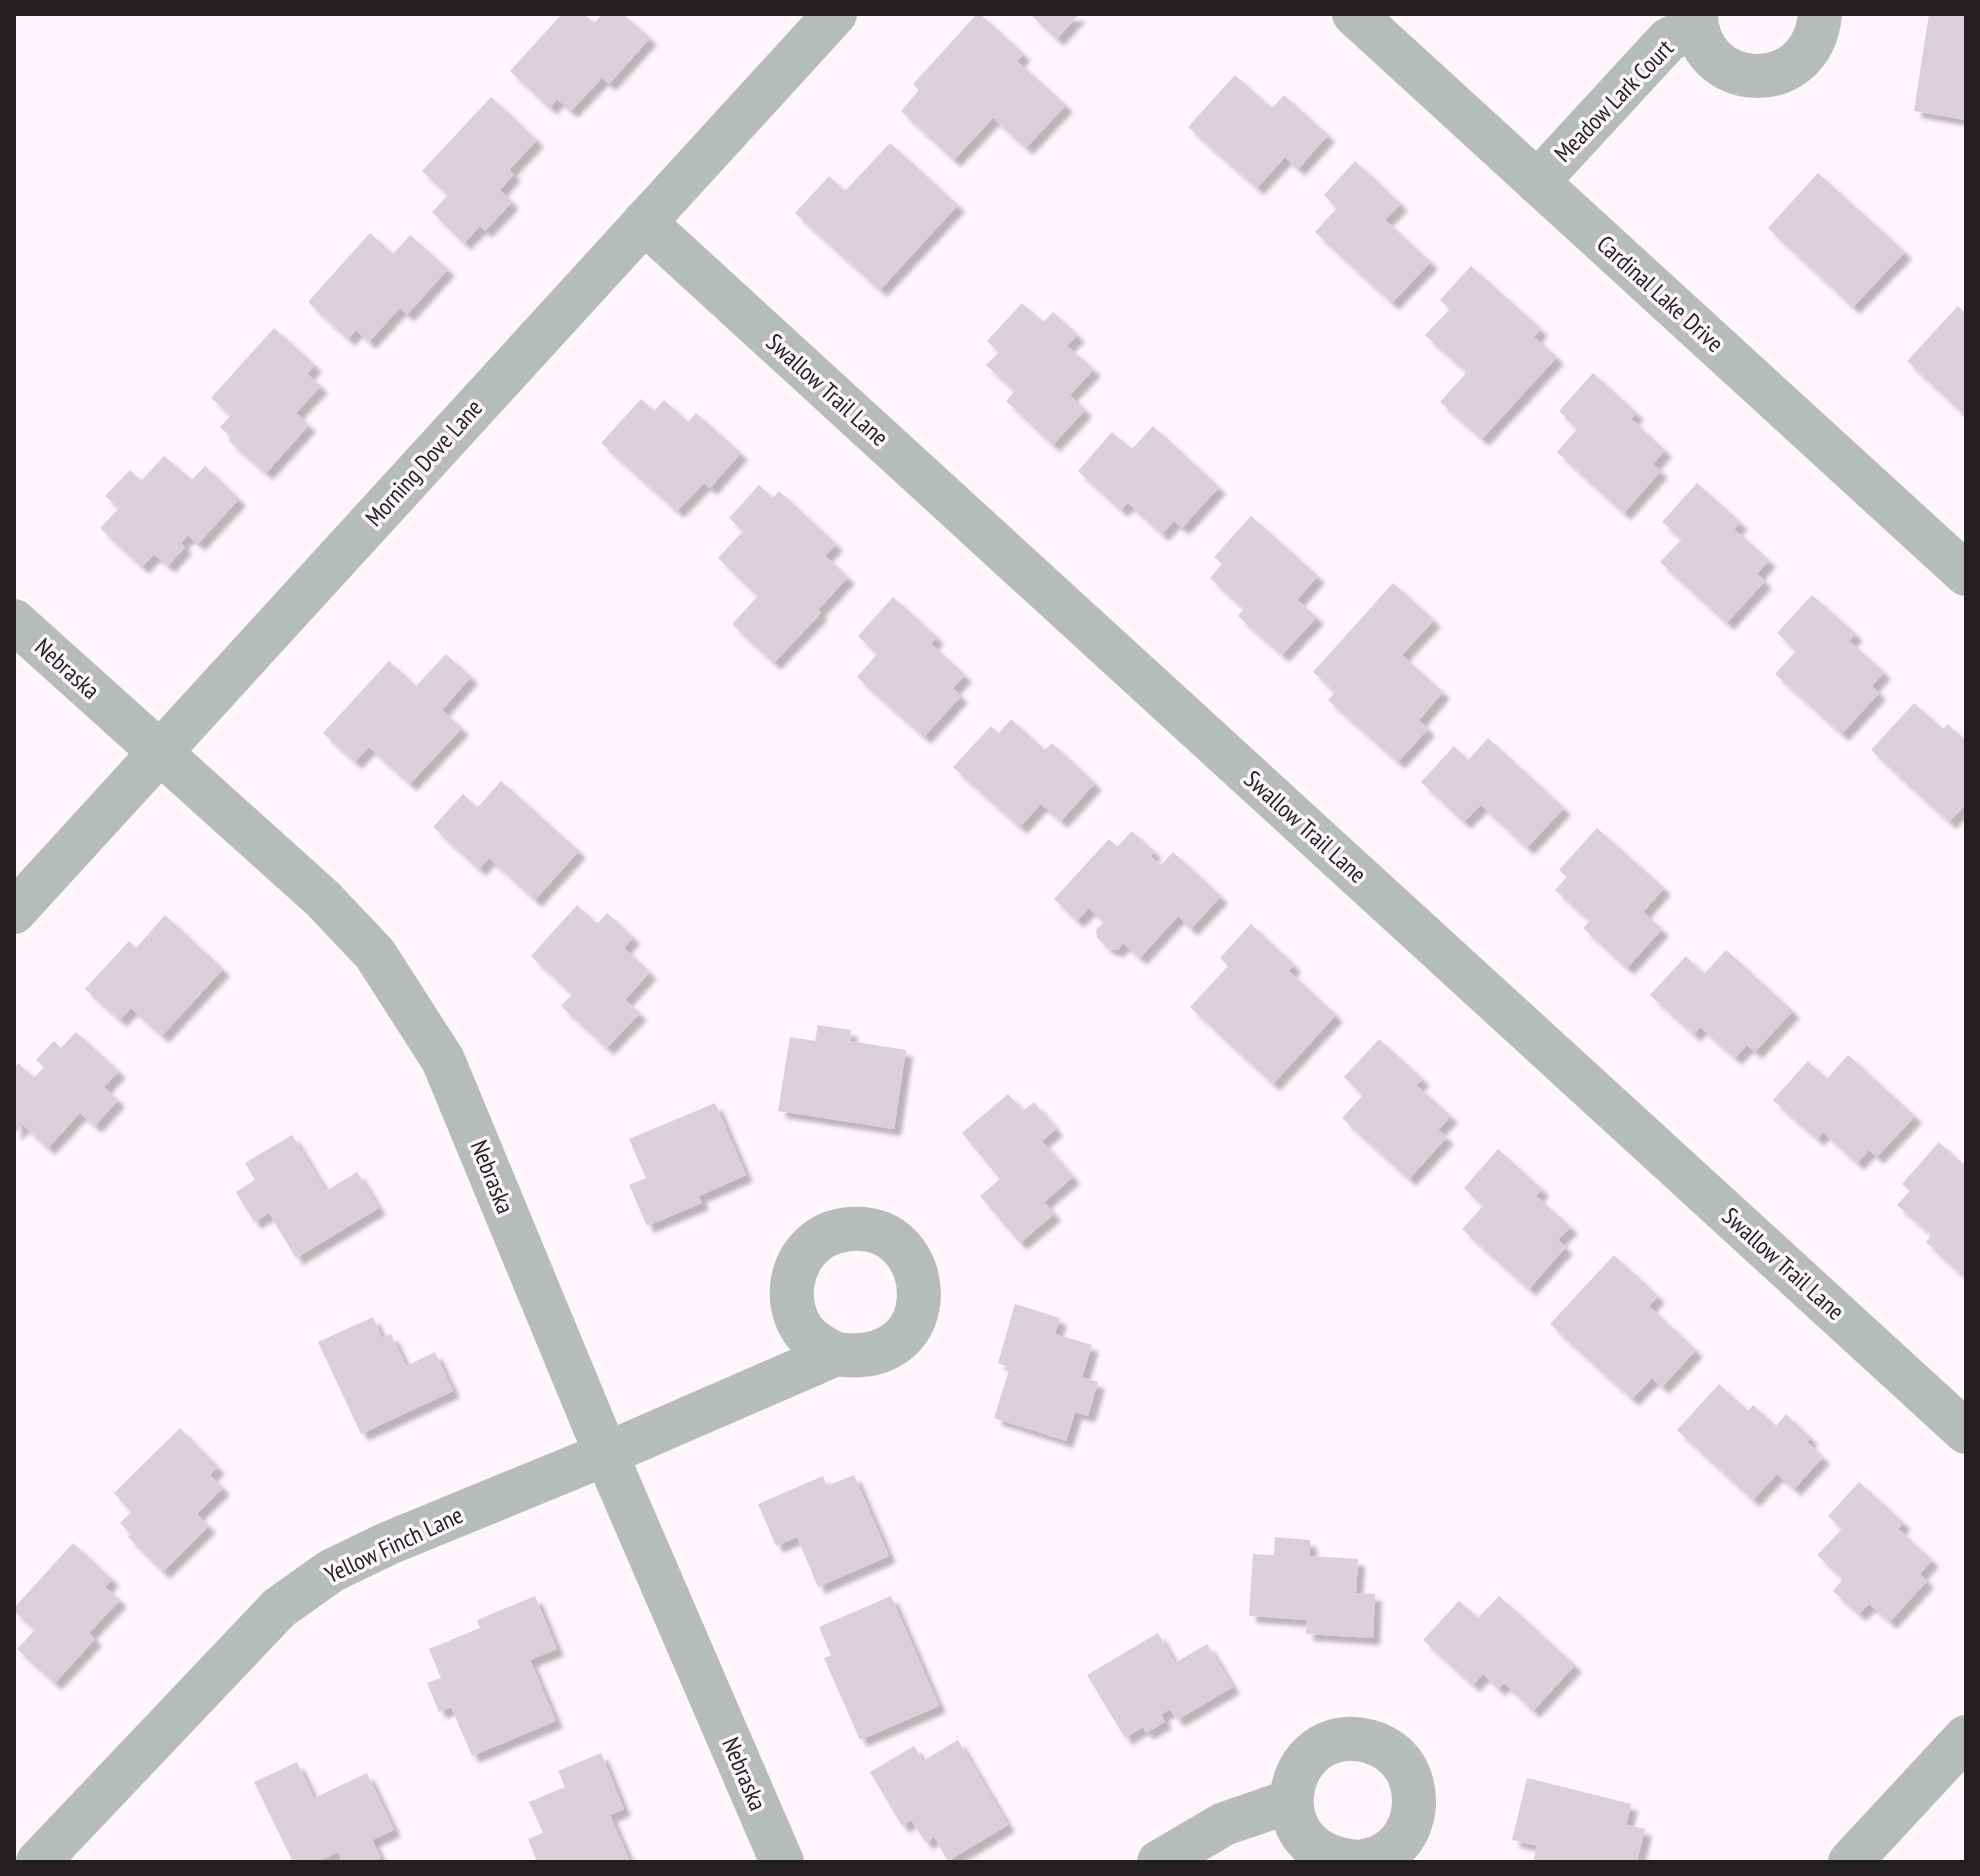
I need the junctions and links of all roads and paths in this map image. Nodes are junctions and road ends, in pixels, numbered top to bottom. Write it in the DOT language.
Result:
graph roads {
  1 [pos="835,14"];
  2 [pos="1354,14"];
  3 [pos="1820,14"];
  4 [pos="1696,19"];
  5 [pos="1537,182"];
  6 [pos="644,222"];
  7 [pos="1966,574"];
  8 [pos="14,621"];
  9 [pos="159,752"];
  10 [pos="14,912"];
  11 [pos="836,1354"];
  12 [pos="1966,1432"];
  13 [pos="606,1454"];
  14 [pos="1966,1737"];
  15 [pos="1291,1801"];
  16 [pos="38,1862"];
  17 [pos="782,1862"];
  18 [pos="1159,1862"];
  19 [pos="1359,1862"];
  20 [pos="1850,1862"];
  1 -- 6 [label="street, Morning Dove Lane"];
  2 -- 5 [label="street, Cardinal Lake Drive"];
  3 -- 4 [label="street, Meadow Lark Court"];
  4 -- 5 [label="street, Meadow Lark Court"];
  5 -- 7 [label="street, Cardinal Lake Drive"];
  6 -- 9 [label="street, Morning Dove Lane"];
  6 -- 12 [label="street, Swallow Trail Lane"];
  8 -- 9 [label="street, Nebraska"];
  9 -- 10 [label="street, Morning Dove Lane"];
  9 -- 13 [label="street, Nebraska"];
  11 -- 13 [label="street, Yellow Finch Lane"];
  13 -- 16 [label="street, Yellow Finch Lane"];
  13 -- 17 [label="street, Nebraska"];
  14 -- 20 [label="street"];
  15 -- 18 [label="street"];
  15 -- 19 [label="street"];
  15 -- 19 [label="street"];
}
